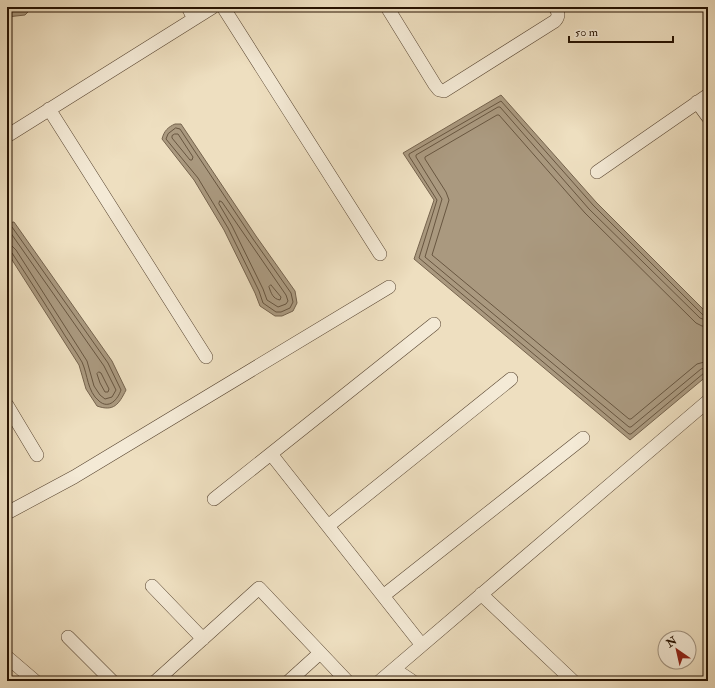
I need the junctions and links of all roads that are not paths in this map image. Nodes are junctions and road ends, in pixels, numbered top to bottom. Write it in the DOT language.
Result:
graph roads {
  1 [pos="188,7"];
  2 [pos="213,7"];
  3 [pos="223,7"];
  4 [pos="387,7"];
  5 [pos="555,7"];
  6 [pos="194,19"];
  7 [pos="702,98"];
  8 [pos="50,110"];
  9 [pos="708,117"];
  10 [pos="7,136"];
  11 [pos="597,172"];
  12 [pos="380,254"];
  13 [pos="389,287"];
  14 [pos="434,324"];
  15 [pos="206,357"];
  16 [pos="511,379"];
  17 [pos="7,404"];
  18 [pos="707,405"];
  19 [pos="584,438"];
  20 [pos="271,454"];
  21 [pos="37,455"];
  22 [pos="214,499"];
  23 [pos="7,513"];
  24 [pos="328,526"];
  25 [pos="152,586"];
  26 [pos="481,594"];
  27 [pos="383,596"];
  28 [pos="68,636"];
  29 [pos="202,639"];
  30 [pos="421,644"];
  31 [pos="320,653"];
  32 [pos="7,657"];
  33 [pos="394,669"];
  34 [pos="35,681"];
  35 [pos="112,681"];
  36 [pos="156,681"];
  37 [pos="289,681"];
  38 [pos="347,681"];
  39 [pos="380,681"];
  40 [pos="412,681"];
  41 [pos="573,681"];
  1 -- 6 [label="street"];
  2 -- 6 [label="street"];
  3 -- 12 [label="street"];
  4 -- 5 [label="street"];
  6 -- 8 [label="street"];
  7 -- 9 [label="street"];
  7 -- 11 [label="street"];
  8 -- 10 [label="street"];
  8 -- 15 [label="street"];
  13 -- 23 [label="street"];
  14 -- 20 [label="street"];
  16 -- 24 [label="street"];
  17 -- 21 [label="street"];
  18 -- 26 [label="street"];
  19 -- 27 [label="street"];
  20 -- 22 [label="street"];
  20 -- 24 [label="street"];
  24 -- 27 [label="street"];
  25 -- 29 [label="street"];
  26 -- 30 [label="street"];
  26 -- 41 [label="street"];
  27 -- 30 [label="street"];
  28 -- 35 [label="street"];
  29 -- 31 [label="street"];
  29 -- 36 [label="street"];
  30 -- 33 [label="street"];
  31 -- 37 [label="street"];
  31 -- 38 [label="street"];
  32 -- 34 [label="street"];
  33 -- 39 [label="street"];
  33 -- 40 [label="street"];
}
